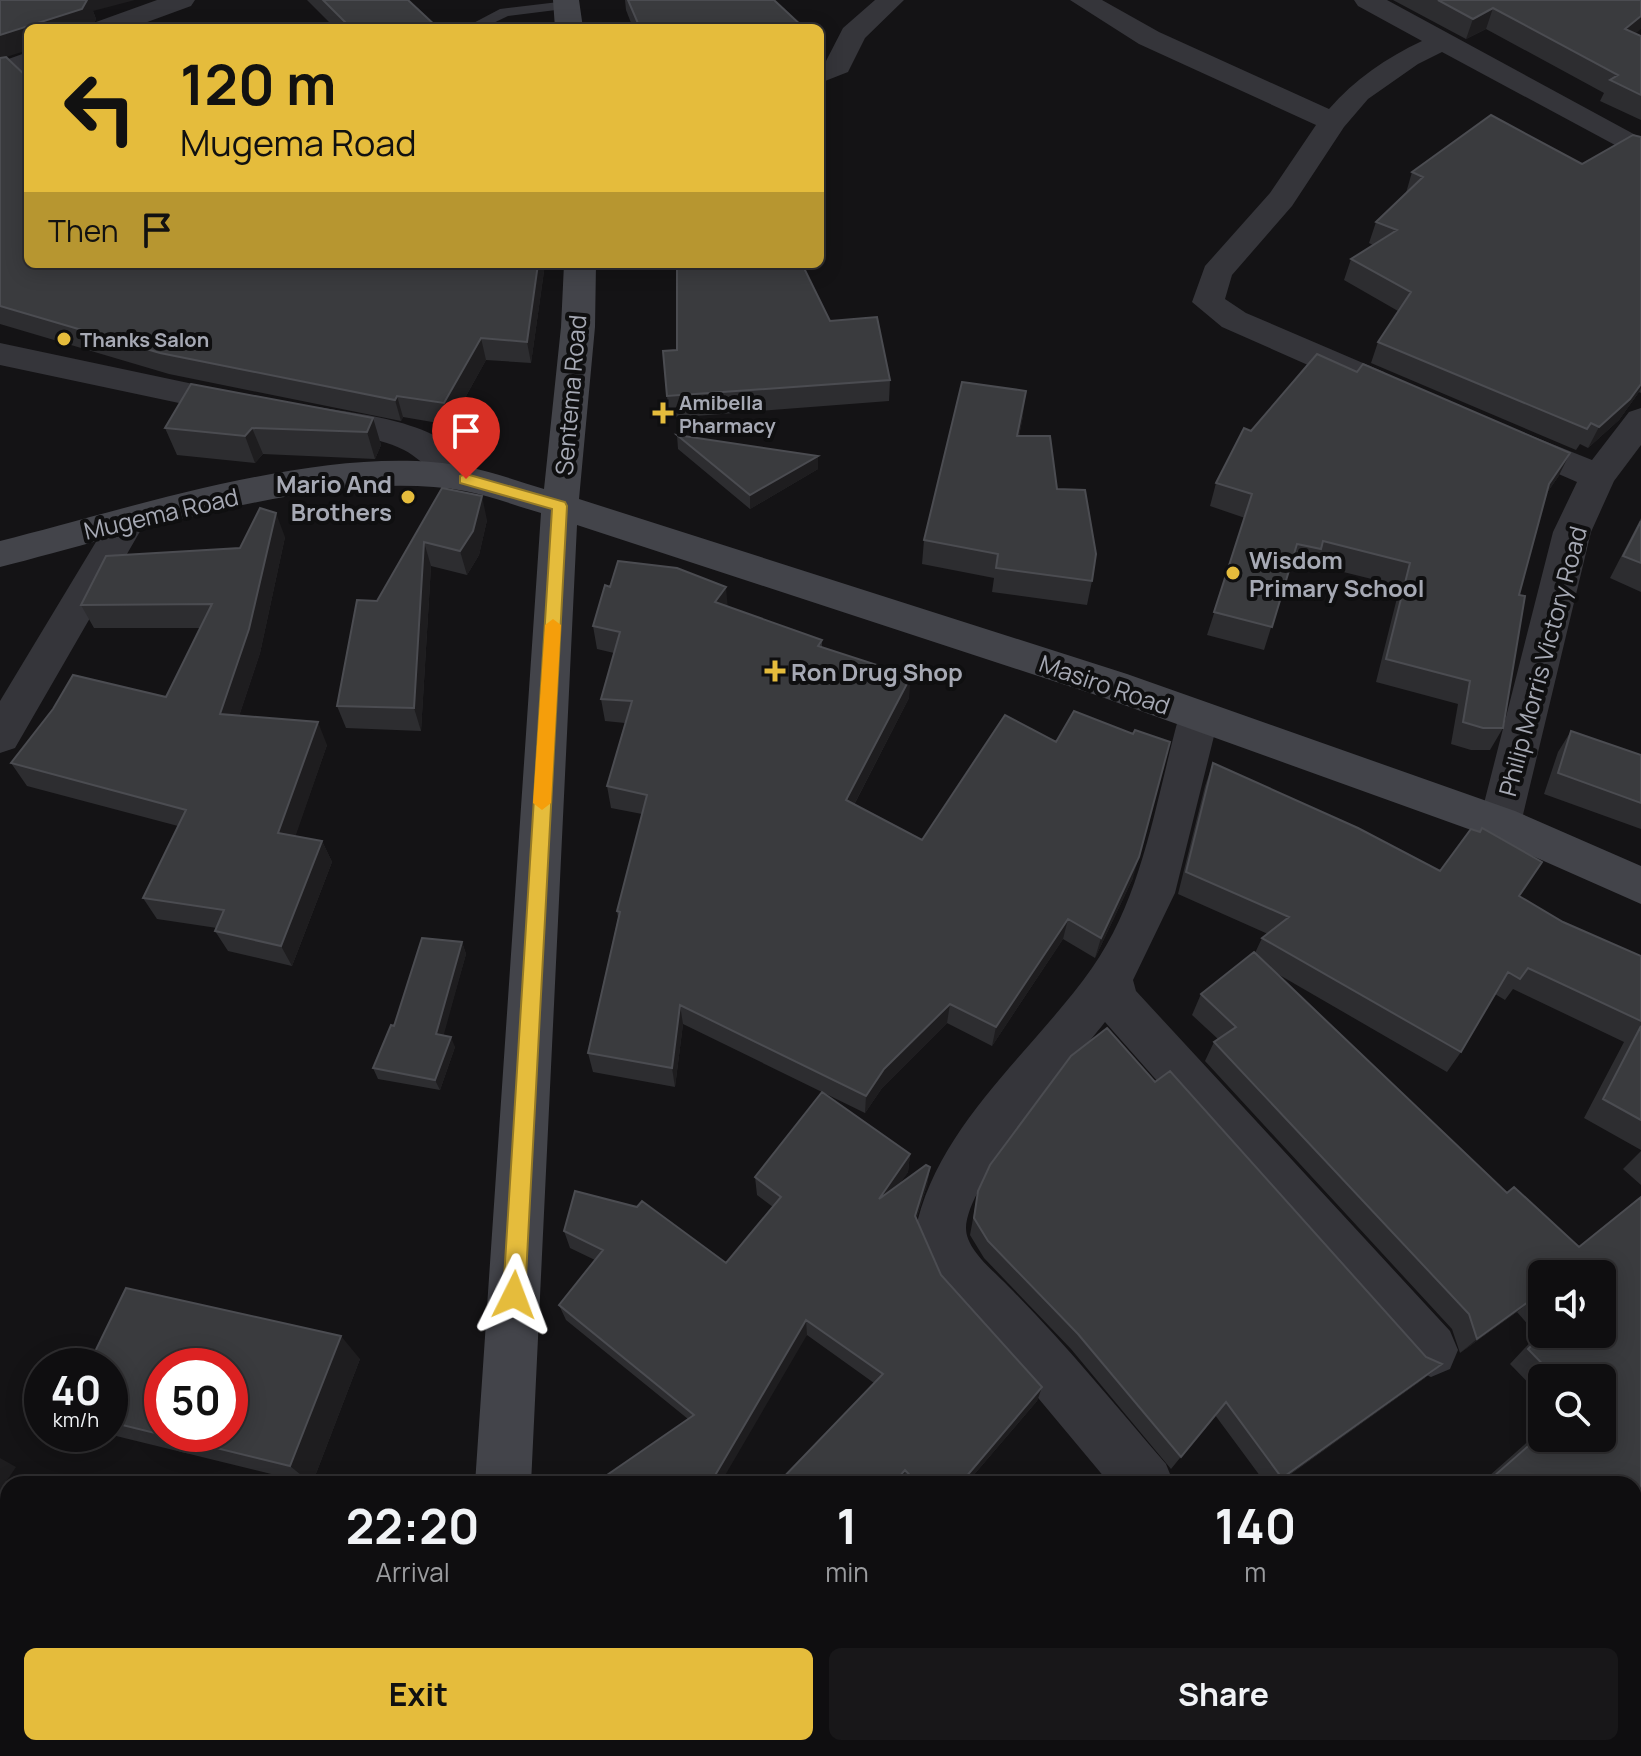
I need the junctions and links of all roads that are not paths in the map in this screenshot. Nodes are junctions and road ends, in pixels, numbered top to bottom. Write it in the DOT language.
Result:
graph roads {
  1 [pos="182,0"];
  2 [pos="891,0"];
  3 [pos="1083,0"];
  4 [pos="1367,0"];
  5 [pos="568,11"];
  6 [pos="117,24"];
  7 [pos="480,24"];
  8 [pos="1442,42"];
  9 [pos="24,62"];
  10 [pos="0,72"];
  11 [pos="824,73"];
  12 [pos="1333,122"];
  13 [pos="1641,150"];
  14 [pos="580,268"];
  15 [pos="0,354"];
  16 [pos="1393,389"];
  17 [pos="1641,420"];
  18 [pos="1481,427"];
  19 [pos="1598,477"];
  20 [pos="466,479"];
  21 [pos="560,506"];
  22 [pos="127,521"];
  23 [pos="0,554"];
  24 [pos="1199,716"];
  25 [pos="0,737"];
  26 [pos="1500,823"];
  27 [pos="1641,886"];
  28 [pos="1110,980"];
  29 [pos="1431,1350"];
  30 [pos="503,1476"];
  31 [pos="1139,1476"];
  1 -- 6 [label="street"];
  2 -- 11 [label="street"];
  3 -- 12 [label="street"];
  4 -- 8 [label="street"];
  5 -- 7 [label="lane"];
  8 -- 12 [label="street"];
  8 -- 13 [label="street"];
  9 -- 10 [label="street"];
  12 -- 16 [label="street"];
  14 -- 21 [label="main road, Sentema Road"];
  15 -- 20 [label="street"];
  17 -- 19 [label="street, Philip Morris Victory Road"];
  18 -- 19 [label="street"];
  19 -- 26 [label="street, Philip Morris Victory Road"];
  20 -- 21 [label="main road, Mugema Road"];
  20 -- 22 [label="main road, Mugema Road"];
  21 -- 24 [label="main road, Masiro Road"];
  21 -- 30 [label="main road, Sentema Road"];
  22 -- 23 [label="main road, Mugema Road"];
  22 -- 25 [label="street"];
  24 -- 26 [label="main road, Masiro Road"];
  24 -- 28 [label="street"];
  26 -- 27 [label="main road, Masiro Road"];
  28 -- 29 [label="street"];
  28 -- 31 [label="street"];
}
